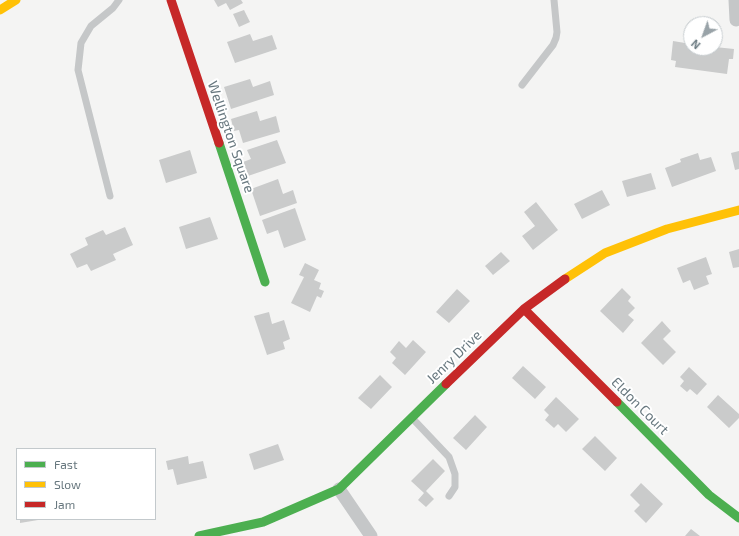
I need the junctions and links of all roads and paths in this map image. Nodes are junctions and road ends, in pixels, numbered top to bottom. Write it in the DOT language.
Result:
graph roads {
  1 [pos="16,0"];
  2 [pos="119,0"];
  3 [pos="171,0"];
  4 [pos="554,0"];
  5 [pos="735,0"];
  6 [pos="0,10"];
  7 [pos="736,20"];
  8 [pos="522,85"];
  9 [pos="110,196"];
  10 [pos="739,210"];
  11 [pos="265,282"];
  12 [pos="524,309"];
  13 [pos="412,418"];
  14 [pos="339,489"];
  15 [pos="449,496"];
  16 [pos="739,518"];
  17 [pos="199,536"];
  18 [pos="371,536"];
  1 -- 6 [label="street"];
  2 -- 9 [label="lane"];
  3 -- 11 [label="street, Wellington Square"];
  4 -- 8 [label="lane"];
  5 -- 7 [label="street"];
  10 -- 12 [label="street, Jenry Drive"];
  12 -- 13 [label="street, Jenry Drive"];
  12 -- 16 [label="street, Eldon Court"];
  13 -- 14 [label="street, Jenry Drive"];
  13 -- 15 [label="lane"];
  14 -- 17 [label="street, Jenry Drive"];
  14 -- 18 [label="street"];
}
